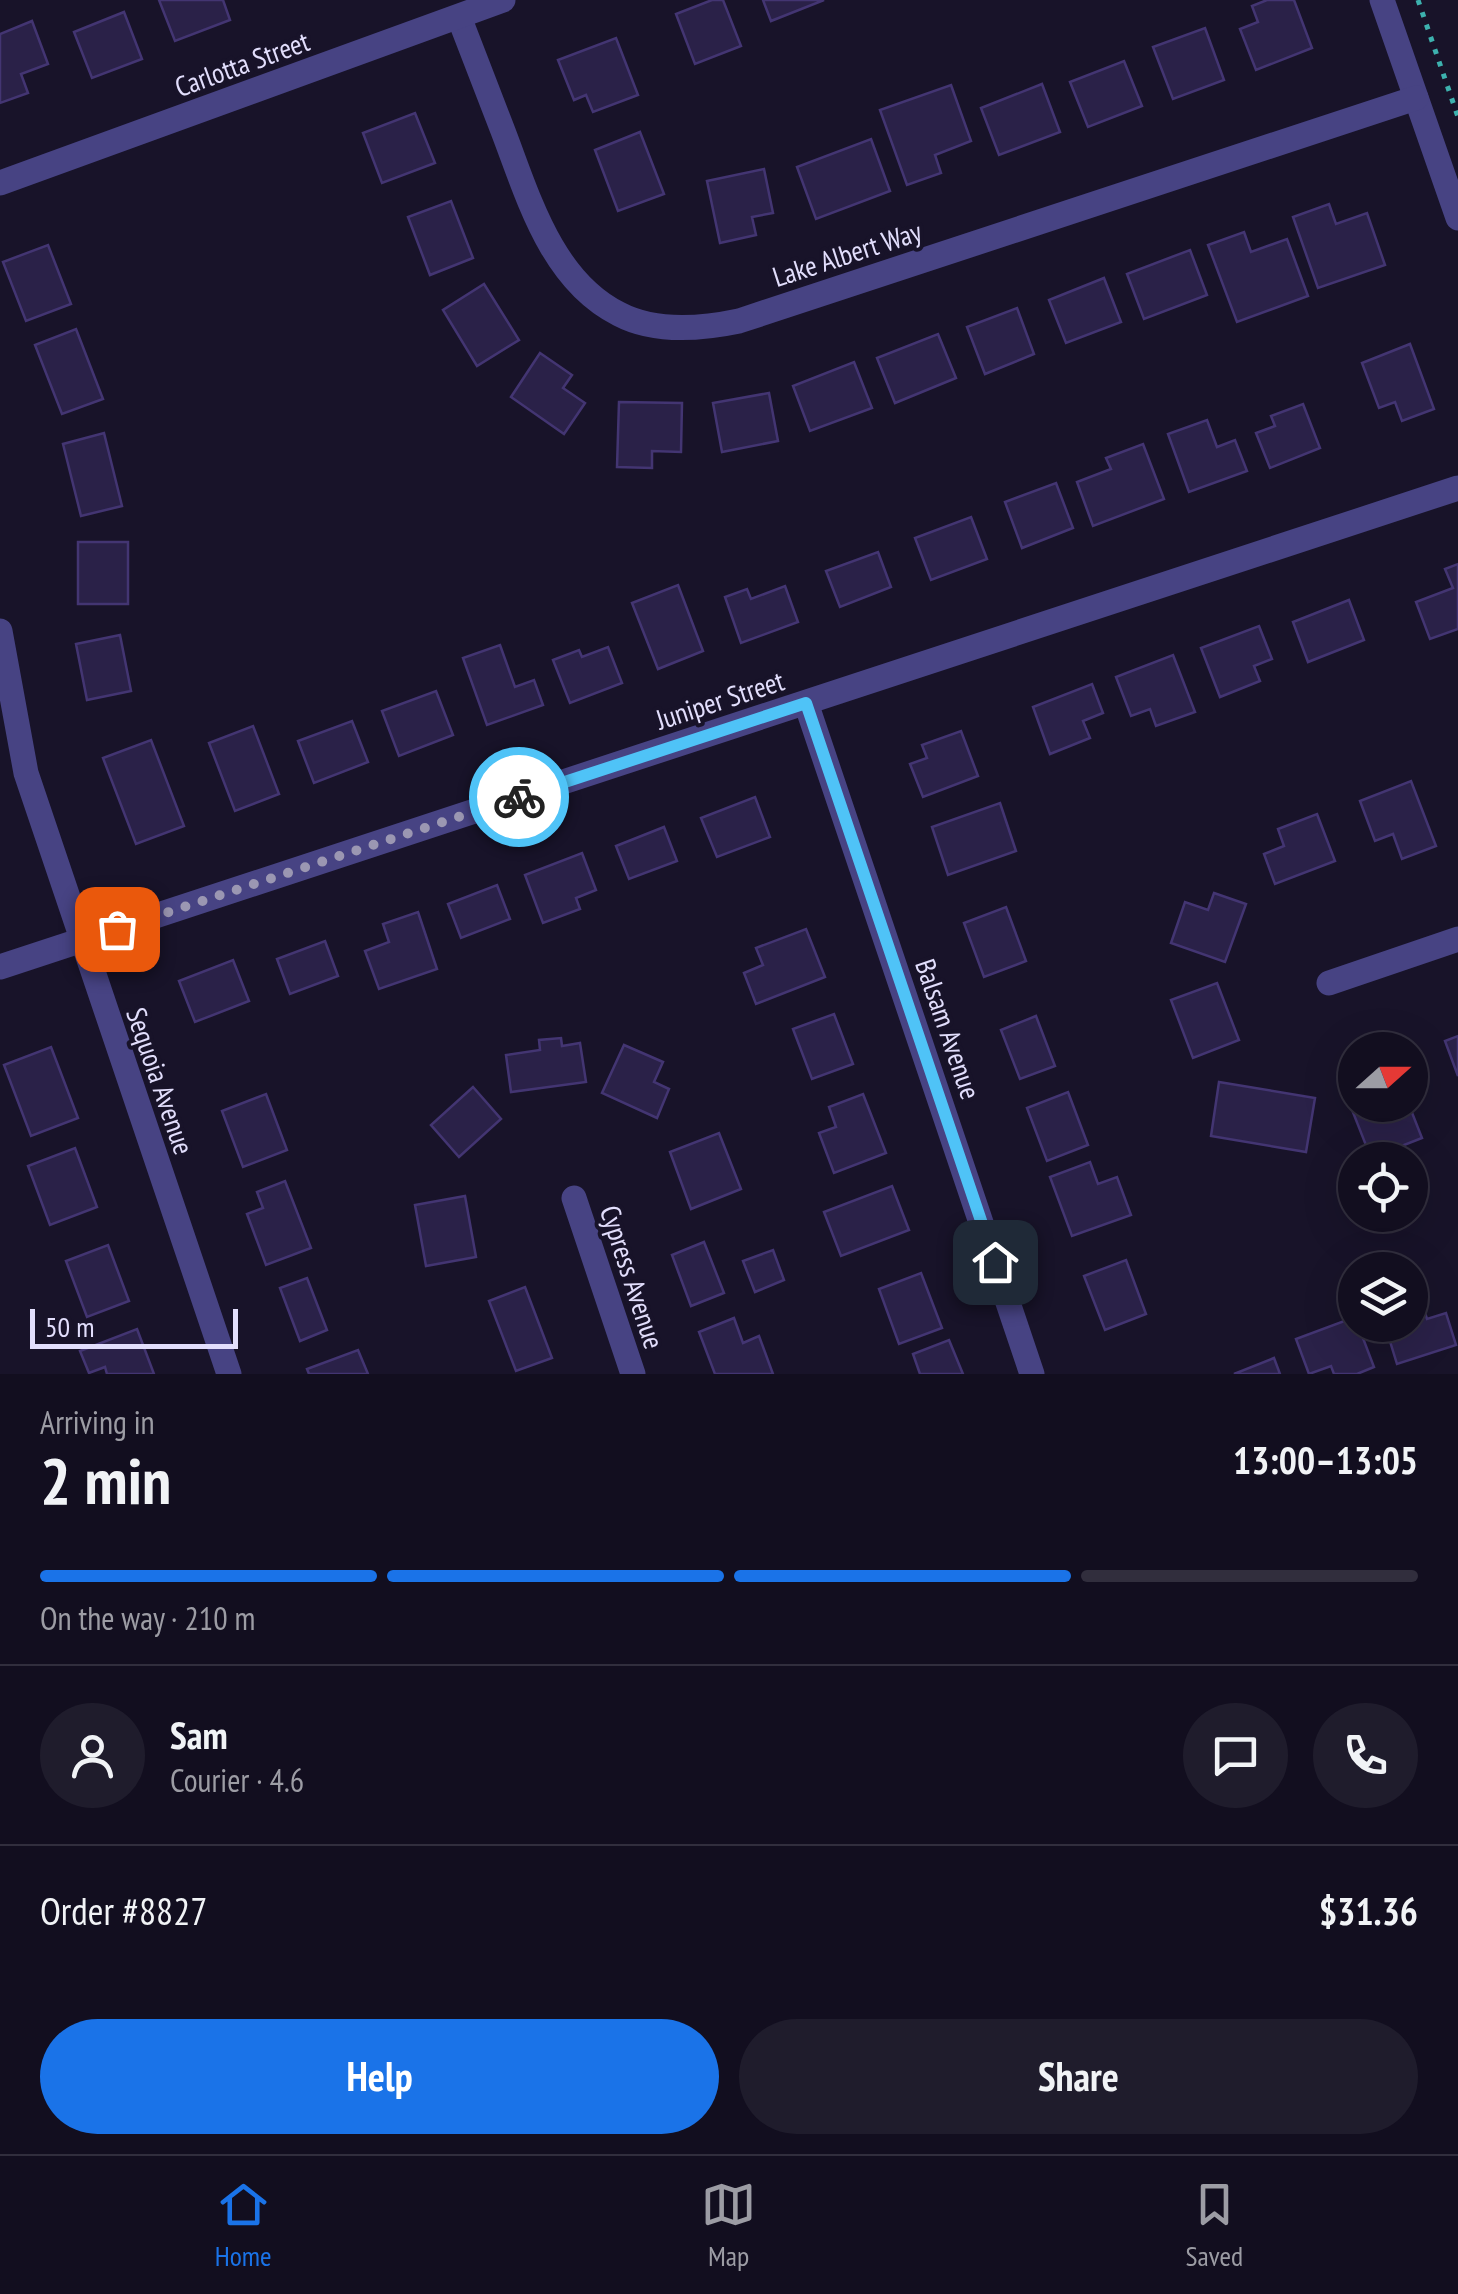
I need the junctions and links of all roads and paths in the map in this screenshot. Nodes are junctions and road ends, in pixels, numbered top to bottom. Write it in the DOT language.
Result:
graph roads {
  1 [pos="504,0"];
  2 [pos="1382,0"];
  3 [pos="1418,0"];
  4 [pos="460,17"];
  5 [pos="1416,98"];
  6 [pos="1458,118"];
  7 [pos="0,183"];
  8 [pos="1458,218"];
  9 [pos="1458,488"];
  10 [pos="0,631"];
  11 [pos="806,703"];
  12 [pos="1458,939"];
  13 [pos="81,941"];
  14 [pos="0,967"];
  15 [pos="1329,983"];
  16 [pos="574,1198"];
  17 [pos="228,1374"];
  18 [pos="632,1374"];
  19 [pos="1032,1374"];
  1 -- 4 [label="street, Carlotta Street"];
  2 -- 5 [label="street"];
  3 -- 6 [label="path"];
  4 -- 5 [label="street, Lake Albert Way"];
  4 -- 7 [label="street, Carlotta Street"];
  5 -- 8 [label="street"];
  9 -- 11 [label="street, Juniper Street"];
  10 -- 13 [label="street, Sequoia Avenue"];
  11 -- 13 [label="street, Juniper Street"];
  11 -- 19 [label="street, Balsam Avenue"];
  12 -- 15 [label="street"];
  13 -- 14 [label="street, Juniper Street"];
  13 -- 17 [label="street, Sequoia Avenue"];
  16 -- 18 [label="street, Cypress Avenue"];
}
